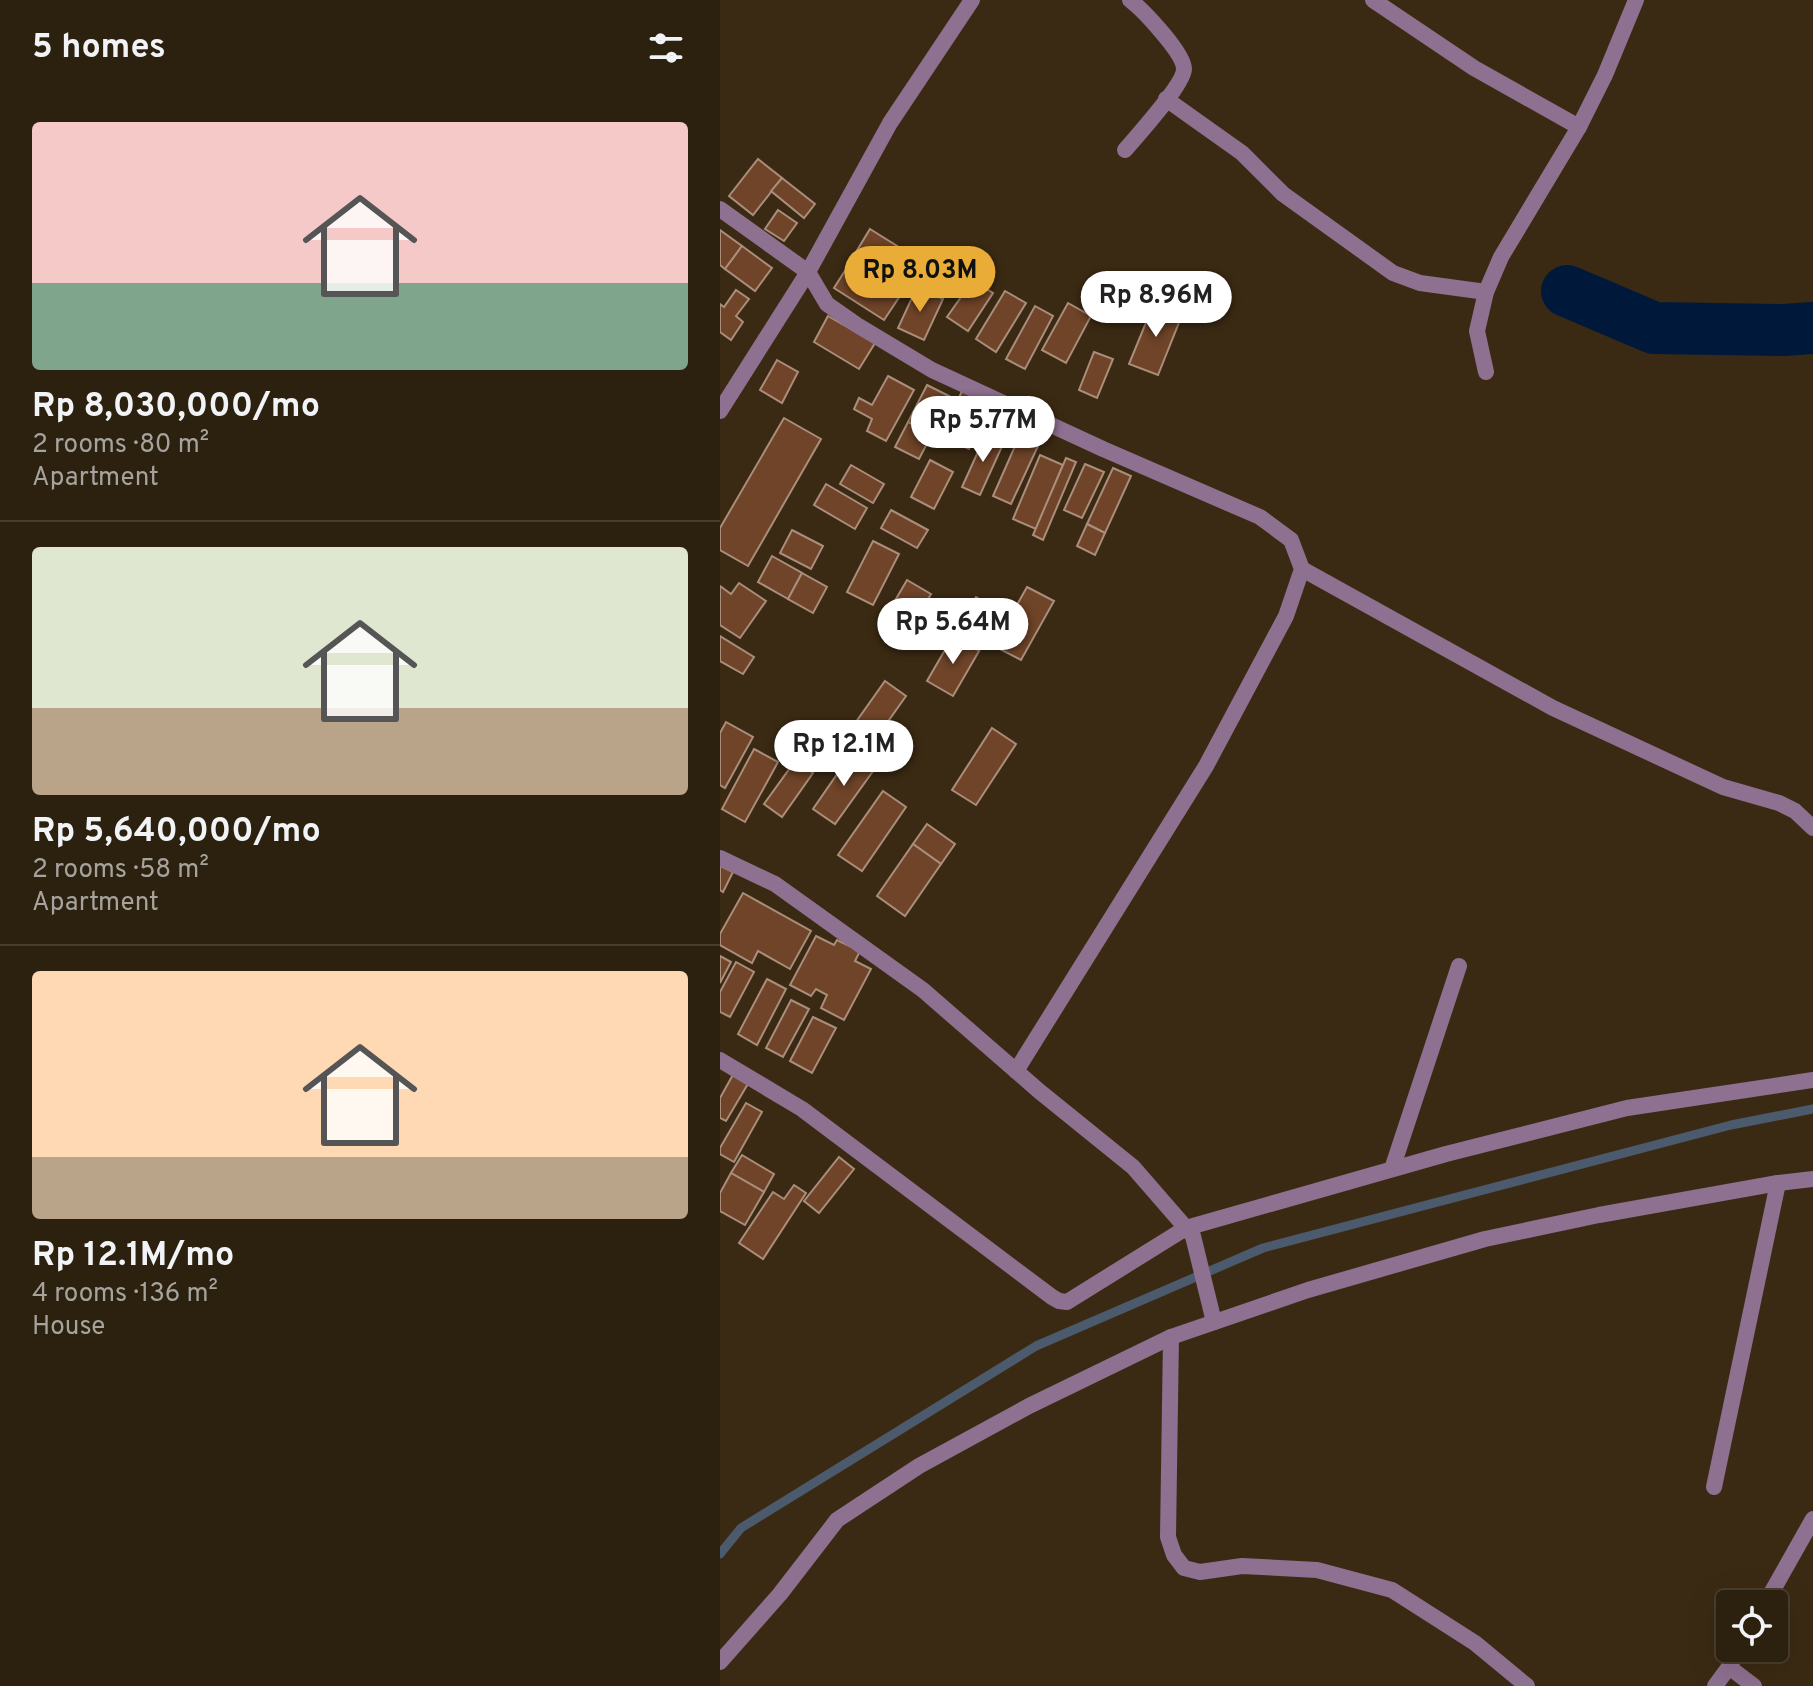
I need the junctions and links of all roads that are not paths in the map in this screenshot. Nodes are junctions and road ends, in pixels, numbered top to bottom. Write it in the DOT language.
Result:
graph roads {
  1 [pos="972,0"];
  2 [pos="1130,0"];
  3 [pos="1373,0"];
  4 [pos="1636,0"];
  5 [pos="1166,99"];
  6 [pos="1579,127"];
  7 [pos="1125,150"];
  8 [pos="720,209"];
  9 [pos="808,272"];
  10 [pos="1486,292"];
  11 [pos="1486,372"];
  12 [pos="720,411"];
  13 [pos="1302,569"];
  14 [pos="1813,828"];
  15 [pos="720,858"];
  16 [pos="1459,966"];
  17 [pos="720,1060"];
  18 [pos="1016,1071"];
  19 [pos="1813,1080"];
  20 [pos="1392,1169"];
  21 [pos="1813,1179"];
  22 [pos="1778,1183"];
  23 [pos="1189,1232"];
  24 [pos="1214,1322"];
  25 [pos="1171,1337"];
  26 [pos="1714,1487"];
  27 [pos="1813,1519"];
  28 [pos="1773,1590"];
  29 [pos="720,1662"];
  30 [pos="1732,1662"];
  31 [pos="1729,1667"];
  32 [pos="1527,1686"];
  33 [pos="1715,1686"];
  34 [pos="1754,1686"];
  1 -- 9 [label="street"];
  2 -- 5 [label="street"];
  3 -- 6 [label="street"];
  4 -- 6 [label="street"];
  5 -- 7 [label="street"];
  5 -- 10 [label="street"];
  6 -- 10 [label="street"];
  8 -- 9 [label="street"];
  9 -- 12 [label="street"];
  9 -- 13 [label="street"];
  10 -- 11 [label="street"];
  13 -- 14 [label="street"];
  13 -- 18 [label="street"];
  15 -- 18 [label="street"];
  16 -- 20 [label="street"];
  17 -- 23 [label="street"];
  18 -- 23 [label="street"];
  19 -- 20 [label="street"];
  20 -- 23 [label="street"];
  21 -- 22 [label="street"];
  22 -- 24 [label="street"];
  22 -- 26 [label="street"];
  23 -- 24 [label="street"];
  24 -- 25 [label="street"];
  25 -- 29 [label="street"];
  25 -- 32 [label="street"];
  27 -- 28 [label="street"];
  30 -- 31 [label="street"];
  31 -- 33 [label="street"];
  31 -- 34 [label="street"];
}
